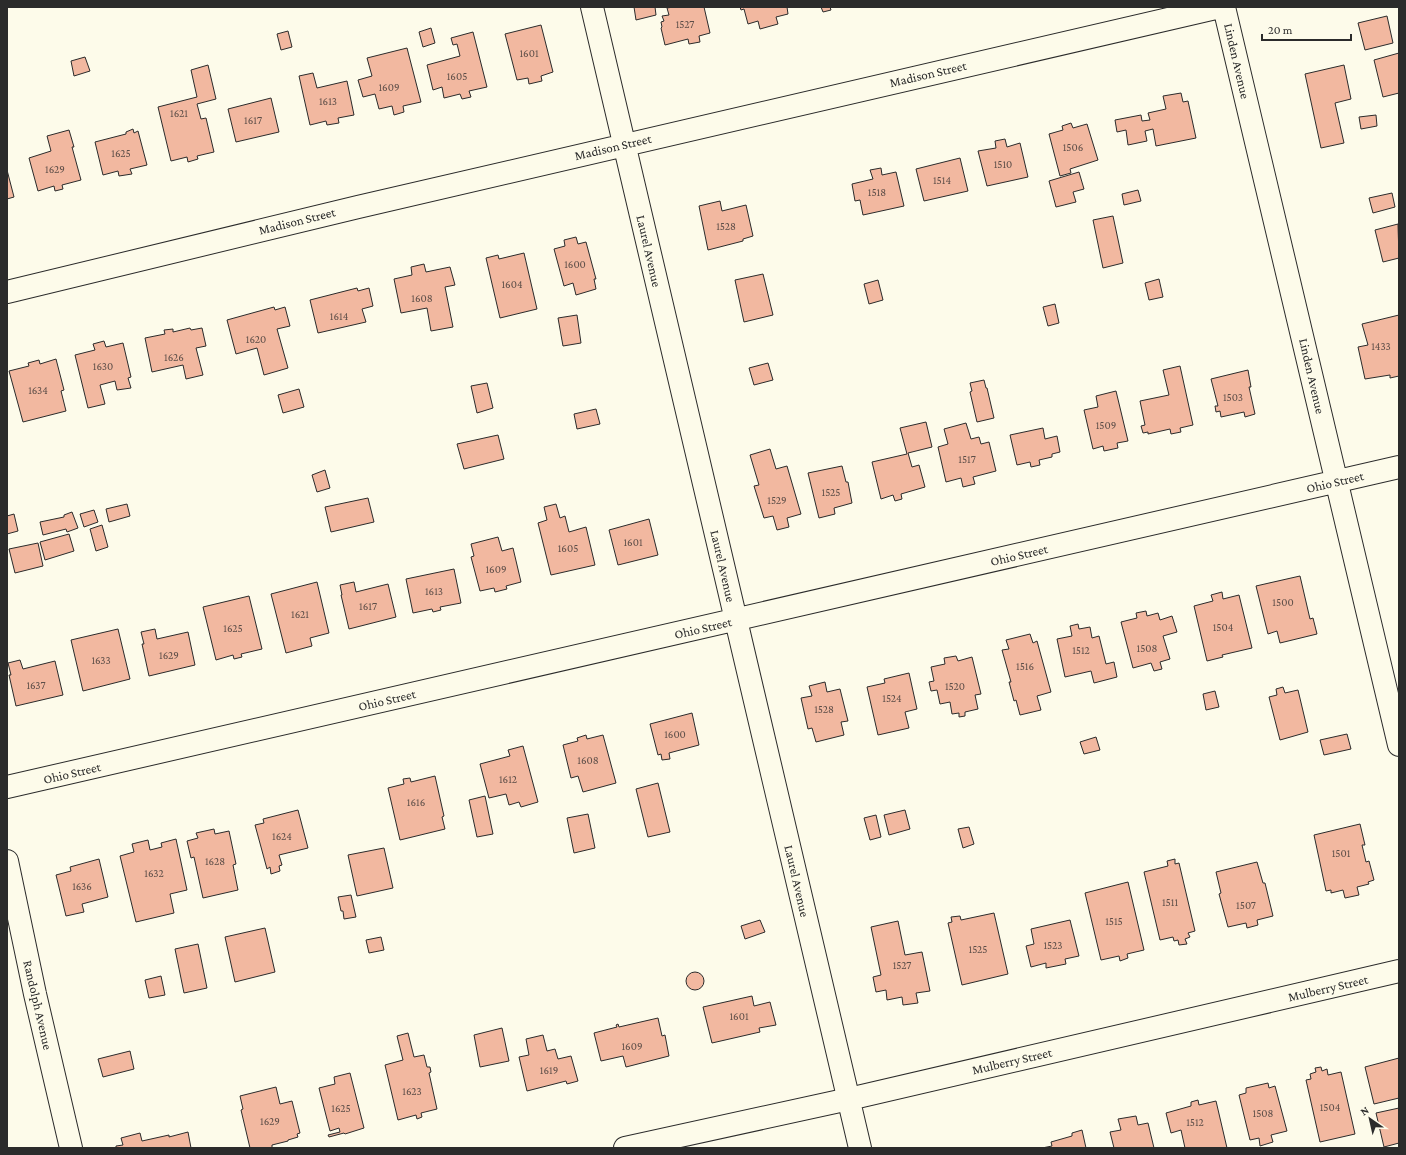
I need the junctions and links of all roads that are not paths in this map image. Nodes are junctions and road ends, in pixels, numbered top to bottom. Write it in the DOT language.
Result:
graph roads {
  1 [pos="592,7"];
  2 [pos="1220,7"];
  3 [pos="1224,7"];
  4 [pos="624,145"];
  5 [pos="7,292"];
  6 [pos="1399,467"];
  7 [pos="1337,482"];
  8 [pos="736,620"];
  9 [pos="1399,745"];
  10 [pos="7,787"];
  11 [pos="7,861"];
  12 [pos="1399,972"];
  13 [pos="849,1099"];
  14 [pos="71,1148"];
  15 [pos="625,1148"];
  16 [pos="860,1148"];
  1 -- 4 [label="street, Laurel Avenue"];
  2 -- 4 [label="street, Madison Street"];
  3 -- 7 [label="street, Linden Avenue"];
  4 -- 5 [label="street, Madison Street"];
  4 -- 8 [label="street, Laurel Avenue"];
  6 -- 7 [label="street, Ohio Street"];
  7 -- 8 [label="street, Ohio Street"];
  7 -- 9 [label="street, Linden Avenue"];
  8 -- 10 [label="street, Ohio Street"];
  8 -- 13 [label="street, Laurel Avenue"];
  11 -- 14 [label="street, Randolph Avenue"];
  12 -- 13 [label="street, Mulberry Street"];
  13 -- 15 [label="street, Mulberry Street"];
  13 -- 16 [label="street, Laurel Avenue"];
}
